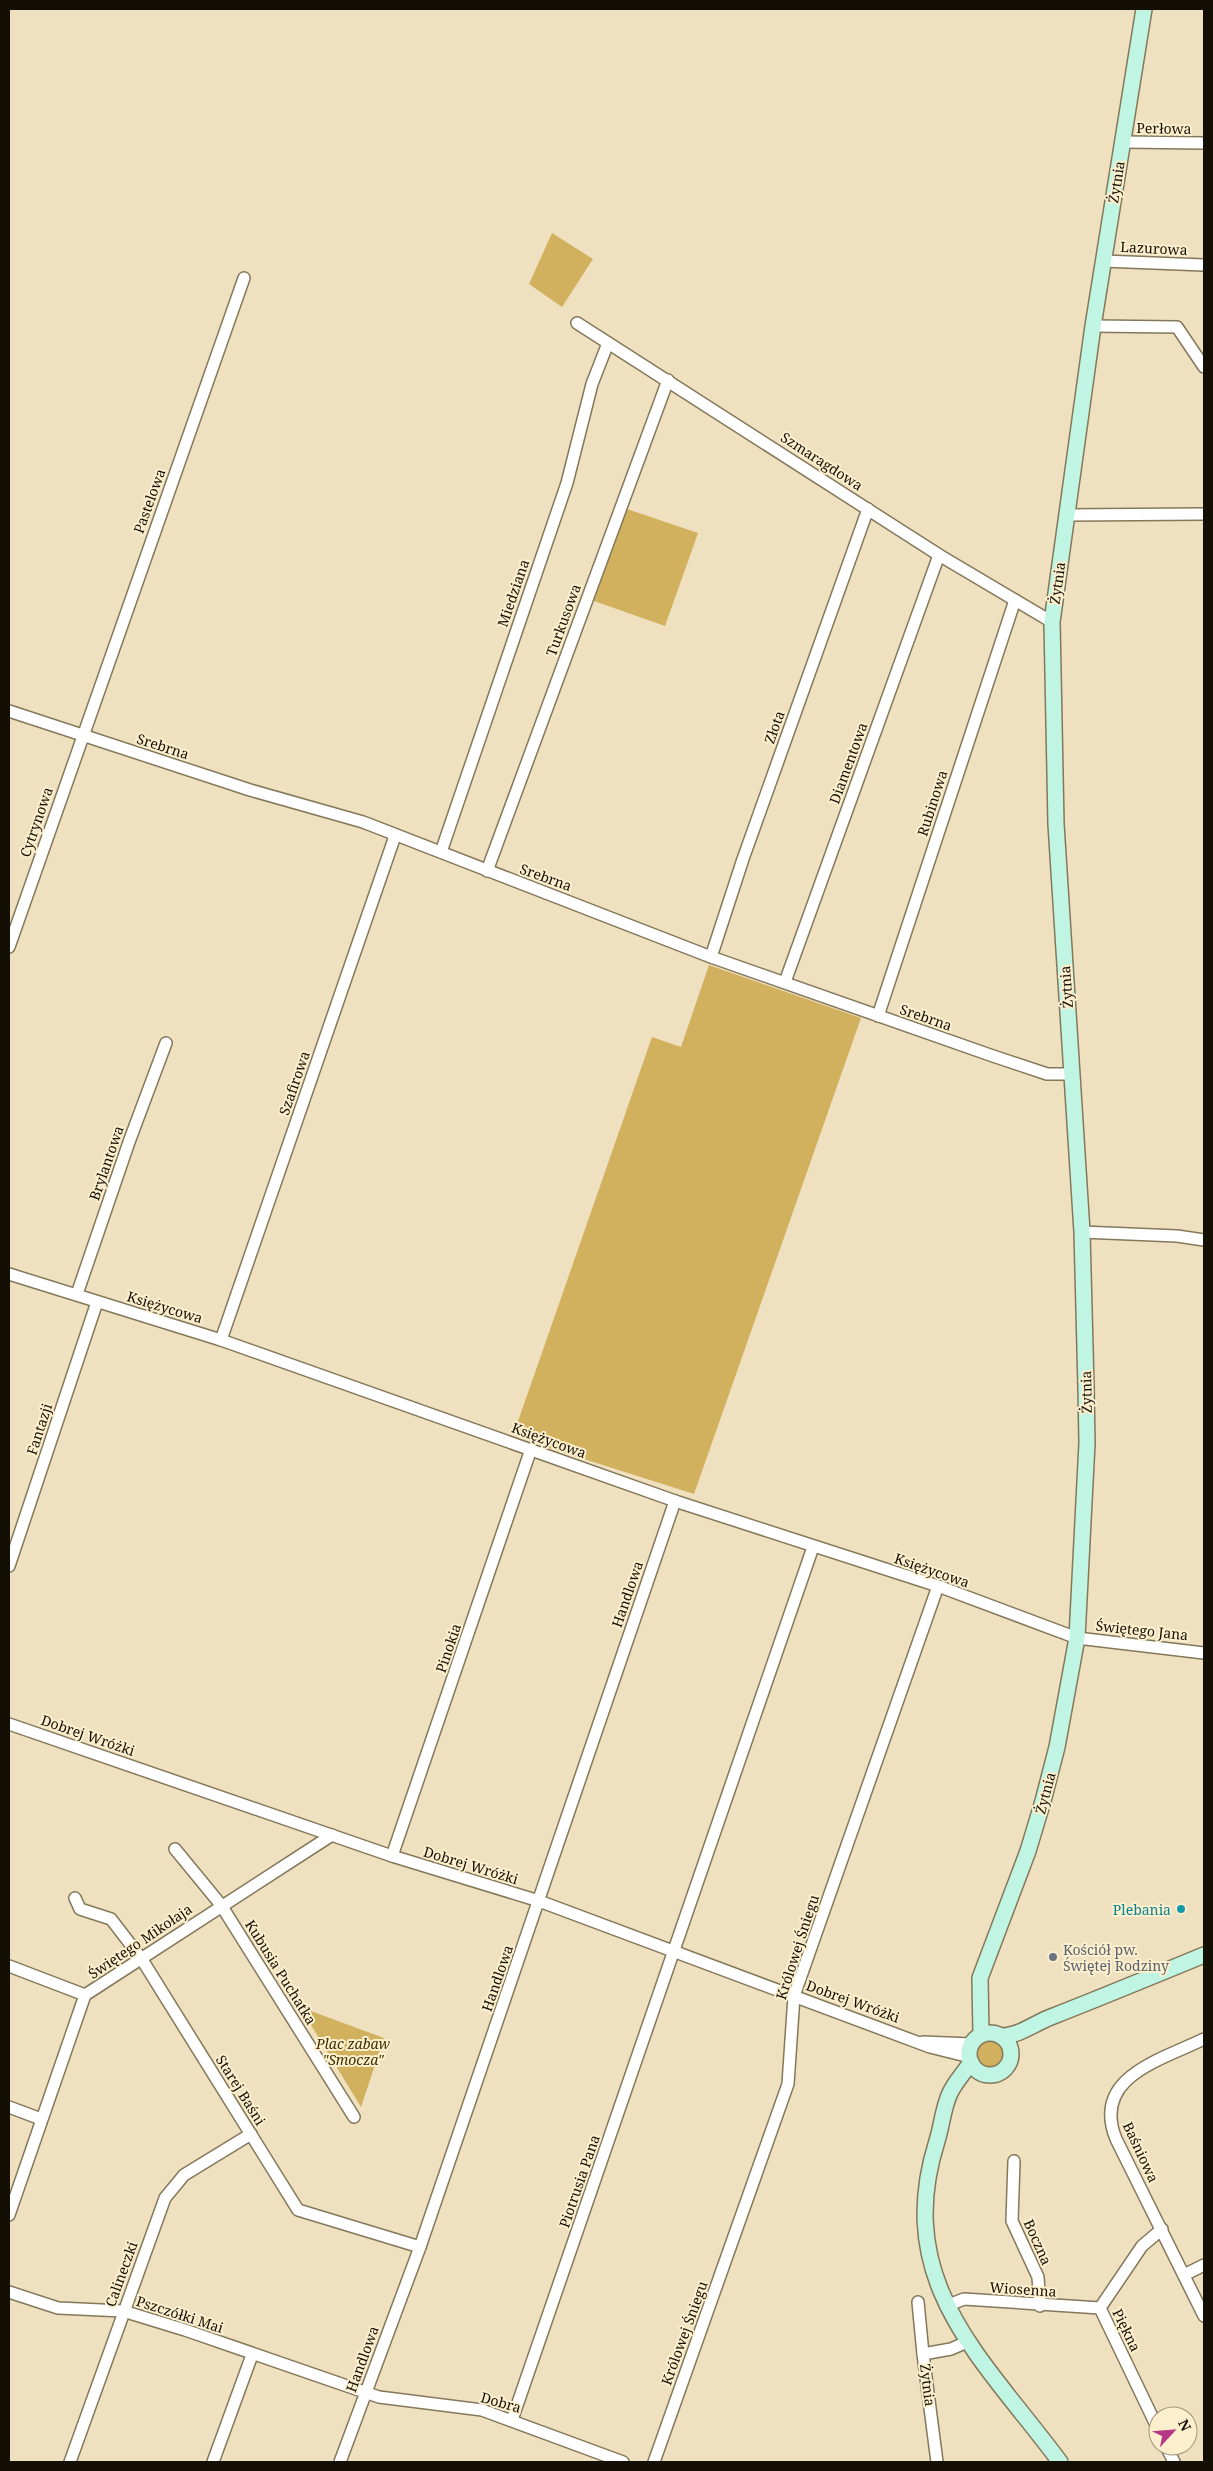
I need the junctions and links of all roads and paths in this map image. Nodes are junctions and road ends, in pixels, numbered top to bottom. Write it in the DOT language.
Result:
graph roads {
  1 [pos="1144,9"];
  2 [pos="1123,142"];
  3 [pos="1204,144"];
  4 [pos="1103,261"];
  5 [pos="1204,266"];
  6 [pos="244,278"];
  7 [pos="577,323"];
  8 [pos="1093,326"];
  9 [pos="608,343"];
  10 [pos="1204,367"];
  11 [pos="668,380"];
  12 [pos="868,509"];
  13 [pos="1204,514"];
  14 [pos="1066,515"];
  15 [pos="939,555"];
  16 [pos="1015,600"];
  17 [pos="1052,622"];
  18 [pos="9,711"];
  19 [pos="82,735"];
  20 [pos="395,836"];
  21 [pos="441,852"];
  22 [pos="488,871"];
  23 [pos="9,947"];
  24 [pos="711,957"];
  25 [pos="785,982"];
  26 [pos="878,1016"];
  27 [pos="166,1043"];
  28 [pos="1072,1074"];
  29 [pos="1082,1232"];
  30 [pos="1204,1240"];
  31 [pos="9,1274"];
  32 [pos="77,1294"];
  33 [pos="97,1302"];
  34 [pos="221,1340"];
  35 [pos="531,1449"];
  36 [pos="675,1500"];
  37 [pos="813,1546"];
  38 [pos="9,1566"];
  39 [pos="938,1586"];
  40 [pos="1077,1638"];
  41 [pos="1204,1652"];
  42 [pos="9,1724"];
  43 [pos="332,1835"];
  44 [pos="175,1849"];
  45 [pos="392,1856"];
  46 [pos="75,1898"];
  47 [pos="539,1902"];
  48 [pos="221,1905"];
  49 [pos="675,1951"];
  50 [pos="1204,1955"];
  51 [pos="141,1958"];
  52 [pos="988,1959"];
  53 [pos="9,1966"];
  54 [pos="85,1995"];
  55 [pos="794,1996"];
  56 [pos="1071,2010"];
  57 [pos="999,2035"];
  58 [pos="1204,2039"];
  59 [pos="973,2050"];
  60 [pos="1011,2055"];
  61 [pos="983,2073"];
  62 [pos="9,2107"];
  63 [pos="354,2117"];
  64 [pos="41,2120"];
  65 [pos="941,2130"];
  66 [pos="251,2134"];
  67 [pos="1014,2161"];
  68 [pos="9,2215"];
  69 [pos="1162,2229"];
  70 [pos="420,2247"];
  71 [pos="1204,2266"];
  72 [pos="1184,2275"];
  73 [pos="9,2292"];
  74 [pos="918,2302"];
  75 [pos="946,2306"];
  76 [pos="1040,2306"];
  77 [pos="1100,2308"];
  78 [pos="123,2312"];
  79 [pos="1204,2316"];
  80 [pos="968,2342"];
  81 [pos="924,2354"];
  82 [pos="252,2355"];
  83 [pos="365,2392"];
  84 [pos="1148,2407"];
  85 [pos="512,2420"];
  86 [pos="70,2462"];
  87 [pos="213,2462"];
  88 [pos="340,2462"];
  89 [pos="623,2462"];
  90 [pos="654,2462"];
  91 [pos="937,2462"];
  92 [pos="1060,2462"];
  1 -- 2 [label="street, Żytnia"];
  2 -- 3 [label="street, Perłowa"];
  2 -- 4 [label="street, Żytnia"];
  4 -- 5 [label="street, Lazurowa"];
  4 -- 8 [label="street, Żytnia"];
  6 -- 19 [label="street, Pastelowa"];
  7 -- 9 [label="street, Szmaragdowa"];
  8 -- 10 [label="street"];
  8 -- 14 [label="street, Żytnia"];
  9 -- 11 [label="street, Szmaragdowa"];
  9 -- 21 [label="street, Miedziana"];
  11 -- 12 [label="street, Szmaragdowa"];
  11 -- 22 [label="street, Turkusowa"];
  12 -- 15 [label="street, Szmaragdowa"];
  12 -- 24 [label="street, Złota"];
  13 -- 14 [label="street"];
  14 -- 17 [label="street, Żytnia"];
  15 -- 16 [label="street, Szmaragdowa"];
  15 -- 25 [label="street, Diamentowa"];
  16 -- 17 [label="street, Szmaragdowa"];
  16 -- 26 [label="street, Rubinowa"];
  17 -- 28 [label="street, Żytnia"];
  18 -- 19 [label="street, Srebrna"];
  19 -- 20 [label="street, Srebrna"];
  19 -- 23 [label="street, Cytrynowa"];
  20 -- 21 [label="street, Srebrna"];
  20 -- 34 [label="street, Szafirowa"];
  21 -- 22 [label="street, Srebrna"];
  22 -- 24 [label="street, Srebrna"];
  24 -- 25 [label="street, Srebrna"];
  25 -- 26 [label="street, Srebrna"];
  26 -- 28 [label="street, Srebrna"];
  27 -- 32 [label="street, Brylantowa"];
  28 -- 29 [label="street, Żytnia"];
  29 -- 30 [label="street"];
  29 -- 40 [label="street, Żytnia"];
  31 -- 32 [label="street, Księżycowa"];
  32 -- 33 [label="street, Księżycowa"];
  33 -- 34 [label="street, Księżycowa"];
  33 -- 38 [label="street, Fantazji"];
  34 -- 35 [label="street, Księżycowa"];
  35 -- 36 [label="street, Księżycowa"];
  35 -- 45 [label="street, Pinokia"];
  36 -- 37 [label="street, Księżycowa"];
  36 -- 47 [label="street, Handlowa"];
  37 -- 39 [label="street, Księżycowa"];
  37 -- 49 [label="street, Piotrusia Pana"];
  39 -- 40 [label="street, Księżycowa"];
  39 -- 55 [label="street, Królowej Śniegu"];
  40 -- 41 [label="street, Świętego Jana"];
  40 -- 52 [label="street, Żytnia"];
  42 -- 43 [label="street, Dobrej Wróżki"];
  43 -- 45 [label="street, Dobrej Wróżki"];
  43 -- 48 [label="street, Świętego Mikołaja"];
  44 -- 48 [label="street, Kubusia Puchatka"];
  45 -- 47 [label="street, Dobrej Wróżki"];
  46 -- 51 [label="street, Starej Baśni"];
  47 -- 49 [label="street, Dobrej Wróżki"];
  47 -- 70 [label="street, Handlowa"];
  48 -- 51 [label="street, Świętego Mikołaja"];
  48 -- 63 [label="street, Kubusia Puchatka"];
  49 -- 55 [label="street, Dobrej Wróżki"];
  49 -- 85 [label="street, Piotrusia Pana"];
  50 -- 56 [label="street"];
  51 -- 54 [label="street, Świętego Mikołaja"];
  51 -- 66 [label="street, Starej Baśni"];
  52 -- 57 [label="street, Żytnia"];
  52 -- 59 [label="street, Żytnia"];
  53 -- 54 [label="street"];
  54 -- 64 [label="street, Świętego Mikołaja"];
  55 -- 59 [label="street, Dobrej Wróżki"];
  55 -- 90 [label="street, Królowej Śniegu"];
  56 -- 57 [label="street"];
  56 -- 60 [label="street"];
  57 -- 59 [label="street"];
  57 -- 60 [label="street"];
  58 -- 69 [label="street, Baśniowa"];
  59 -- 61 [label="street"];
  59 -- 65 [label="street"];
  60 -- 61 [label="street"];
  61 -- 65 [label="street"];
  62 -- 64 [label="street"];
  64 -- 68 [label="street, Świętego Mikołaja"];
  65 -- 75 [label="street"];
  66 -- 70 [label="street, Starej Baśni"];
  66 -- 78 [label="street, Calineczki"];
  67 -- 76 [label="street, Boczna"];
  69 -- 72 [label="street, Baśniowa"];
  69 -- 77 [label="street, Piękna"];
  70 -- 83 [label="street, Handlowa"];
  71 -- 72 [label="street"];
  72 -- 79 [label="street, Baśniowa"];
  73 -- 78 [label="street, Pszczółki Mai"];
  74 -- 81 [label="street"];
  75 -- 76 [label="street, Wiosenna"];
  75 -- 80 [label="street"];
  76 -- 77 [label="street, Wiosenna"];
  77 -- 84 [label="street, Piękna"];
  78 -- 82 [label="street, Pszczółki Mai"];
  78 -- 86 [label="street, Calineczki"];
  80 -- 81 [label="street, Żytnia"];
  80 -- 92 [label="street"];
  81 -- 91 [label="street, Żytnia"];
  82 -- 83 [label="street, Pszczółki Mai"];
  82 -- 87 [label="street"];
  83 -- 85 [label="street, Dobra"];
  83 -- 88 [label="street, Handlowa"];
  85 -- 89 [label="street, Dobra"];
}
